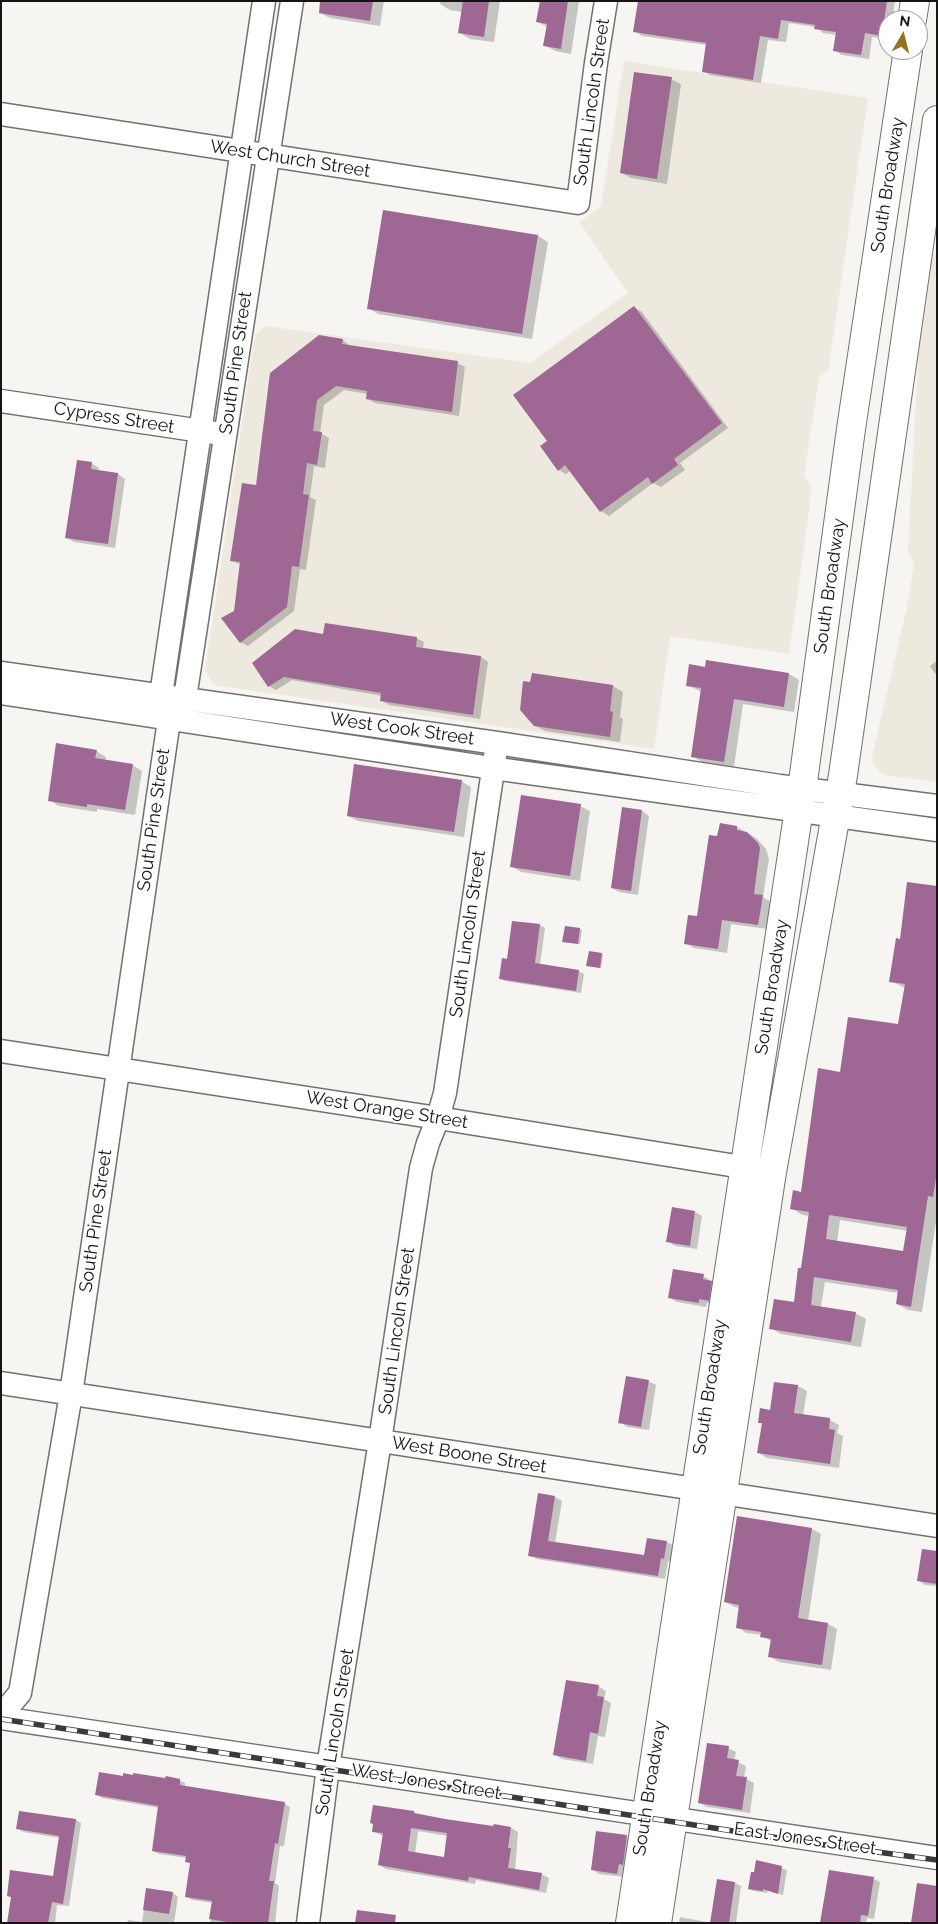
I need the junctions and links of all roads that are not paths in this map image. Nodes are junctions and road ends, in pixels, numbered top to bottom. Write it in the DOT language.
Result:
graph roads {
  1 [pos="264,1"];
  2 [pos="292,1"];
  3 [pos="606,1"];
  4 [pos="906,60"];
  5 [pos="1,114"];
  6 [pos="937,120"];
  7 [pos="241,151"];
  8 [pos="267,155"];
  9 [pos="578,203"];
  10 [pos="1,401"];
  11 [pos="200,431"];
  12 [pos="226,435"];
  13 [pos="1,673"];
  14 [pos="1,693"];
  15 [pos="161,695"];
  16 [pos="185,698"];
  17 [pos="169,720"];
  18 [pos="497,743"];
  19 [pos="492,768"];
  20 [pos="800,800"];
  21 [pos="837,805"];
  22 [pos="937,806"];
  23 [pos="937,830"];
  24 [pos="1,1051"];
  25 [pos="118,1069"];
  26 [pos="438,1118"];
  27 [pos="744,1167"];
  28 [pos="772,1172"];
  29 [pos="1,1383"];
  30 [pos="71,1394"];
  31 [pos="380,1441"];
  32 [pos="694,1489"];
  33 [pos="722,1494"];
  34 [pos="937,1526"];
  35 [pos="1,1717"];
  36 [pos="328,1767"];
  37 [pos="646,1815"];
  38 [pos="673,1819"];
  39 [pos="937,1858"];
  40 [pos="308,1923"];
  41 [pos="630,1923"];
  42 [pos="657,1923"];
  1 -- 7 [label="street, South Pine Street"];
  2 -- 8 [label="street, South Pine Street"];
  3 -- 9 [label="street, South Lincoln Street"];
  4 -- 20 [label="main road, South Broadway"];
  5 -- 7 [label="street, West Church Street"];
  6 -- 21 [label="main road, South Broadway"];
  7 -- 8 [label="street, West Church Street"];
  7 -- 11 [label="street, South Pine Street"];
  8 -- 9 [label="street, West Church Street"];
  8 -- 12 [label="street, South Pine Street"];
  10 -- 11 [label="street, Cypress Street"];
  11 -- 12 [label="street, Cypress Street"];
  11 -- 15 [label="street, South Pine Street"];
  12 -- 16 [label="street, South Pine Street"];
  13 -- 15 [label="street, West Cook Street"];
  14 -- 17 [label="street, West Cook Street"];
  15 -- 16 [label="street, West Cook Street"];
  15 -- 17 [label="street, South Pine Street"];
  16 -- 17 [label="street, South Pine Street"];
  16 -- 18 [label="street, West Cook Street"];
  17 -- 19 [label="street, West Cook Street"];
  17 -- 25 [label="street, South Pine Street"];
  18 -- 19 [label="street, South Lincoln Street"];
  18 -- 20 [label="street, West Cook Street"];
  19 -- 20 [label="street, West Cook Street"];
  19 -- 26 [label="street, South Lincoln Street"];
  20 -- 21 [label="street"];
  20 -- 27 [label="main road, South Broadway"];
  21 -- 22 [label="street"];
  21 -- 23 [label="street"];
  21 -- 28 [label="main road, South Broadway"];
  24 -- 25 [label="street, West Orange Street"];
  25 -- 26 [label="street, West Orange Street"];
  25 -- 30 [label="street, South Pine Street"];
  26 -- 27 [label="street, West Orange Street"];
  26 -- 31 [label="street, South Lincoln Street"];
  27 -- 28 [label="street, West Orange Street"];
  27 -- 32 [label="main road, South Broadway"];
  28 -- 33 [label="main road, South Broadway"];
  29 -- 30 [label="street, West Boone Street"];
  30 -- 31 [label="street, West Boone Street"];
  30 -- 35 [label="street, South Pine Street"];
  31 -- 32 [label="street, West Boone Street"];
  31 -- 36 [label="street, South Lincoln Street"];
  32 -- 33 [label="street, West Boone Street"];
  32 -- 37 [label="main road, South Broadway"];
  33 -- 34 [label="street, West Boone Street"];
  33 -- 38 [label="main road, South Broadway"];
  35 -- 36 [label="street, West Jones Street"];
  36 -- 37 [label="street, West Jones Street"];
  36 -- 40 [label="street, South Lincoln Street"];
  37 -- 38 [label="street, West Jones Street"];
  37 -- 41 [label="main road, South Broadway"];
  38 -- 39 [label="street, East Jones Street"];
  38 -- 42 [label="main road, South Broadway"];
}
